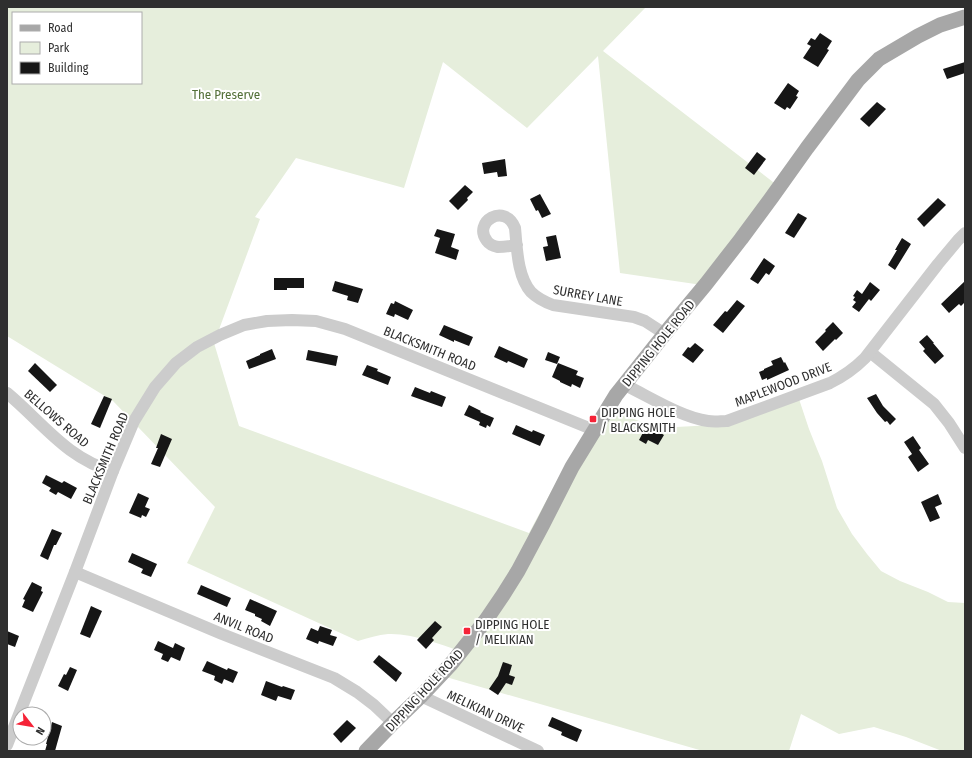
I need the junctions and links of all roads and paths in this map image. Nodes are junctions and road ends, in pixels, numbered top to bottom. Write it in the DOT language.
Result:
graph roads {
  1 [pos="965,17"];
  2 [pos="965,233"];
  3 [pos="516,245"];
  4 [pos="664,334"];
  5 [pos="870,352"];
  6 [pos="625,384"];
  7 [pos="7,393"];
  8 [pos="594,430"];
  9 [pos="965,448"];
  10 [pos="113,471"];
  11 [pos="75,572"];
  12 [pos="421,696"];
  13 [pos="393,723"];
  14 [pos="7,746"];
  15 [pos="366,751"];
  16 [pos="538,751"];
  1 -- 4 [label="main road, DIPPING HOLE ROAD"];
  2 -- 5 [label="street, MAPLEWOOD DRIVE"];
  3 -- 4 [label="street, SURREY LANE"];
  4 -- 6 [label="main road, DIPPING HOLE ROAD"];
  5 -- 6 [label="street, MAPLEWOOD DRIVE"];
  5 -- 9 [label="street"];
  6 -- 8 [label="main road, DIPPING HOLE ROAD"];
  7 -- 10 [label="street, BELLOWS ROAD"];
  8 -- 10 [label="street, BLACKSMITH ROAD"];
  8 -- 12 [label="main road, DIPPING HOLE ROAD"];
  10 -- 11 [label="street, BLACKSMITH ROAD"];
  11 -- 13 [label="street, ANVIL ROAD"];
  11 -- 14 [label="street, BLACKSMITH ROAD"];
  12 -- 13 [label="main road, DIPPING HOLE ROAD"];
  12 -- 16 [label="street, MELIKIAN DRIVE"];
  13 -- 15 [label="main road, DIPPING HOLE ROAD"];
}
